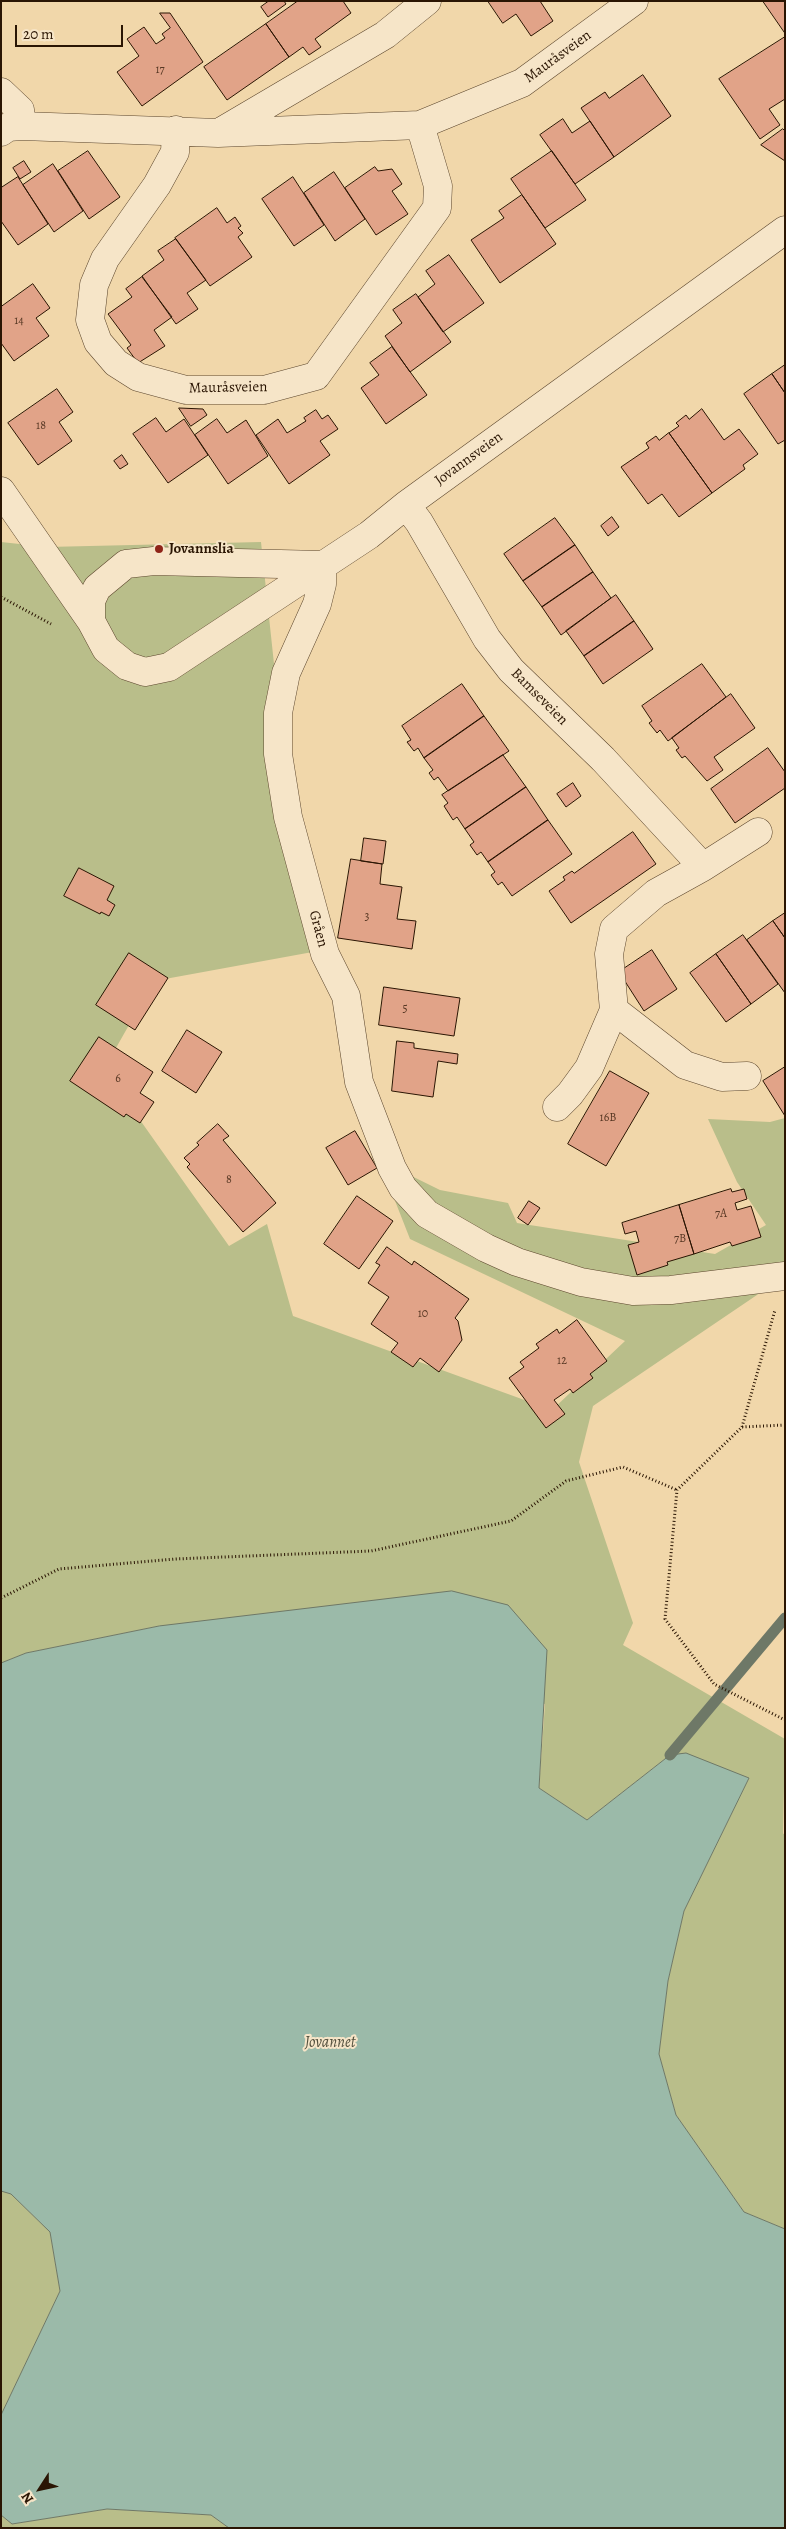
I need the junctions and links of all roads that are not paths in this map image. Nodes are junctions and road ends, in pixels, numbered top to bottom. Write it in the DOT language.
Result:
graph roads {
  1 [pos="427,1"];
  2 [pos="634,1"];
  3 [pos="1,92"];
  4 [pos="420,125"];
  5 [pos="11,129"];
  6 [pos="176,130"];
  7 [pos="218,133"];
  8 [pos="785,230"];
  9 [pos="1,492"];
  10 [pos="406,504"];
  11 [pos="322,565"];
  12 [pos="91,622"];
  13 [pos="758,832"];
  14 [pos="703,867"];
  15 [pos="614,1010"];
  16 [pos="747,1076"];
  17 [pos="557,1107"];
  18 [pos="785,1276"];
  1 -- 7 [label="street"];
  2 -- 4 [label="street, Mauråsveien"];
  3 -- 5 [label="street, Mauråsveien"];
  4 -- 6 [label="street, Mauråsveien"];
  4 -- 7 [label="street, Mauråsveien"];
  5 -- 6 [label="street, Mauråsveien"];
  6 -- 7 [label="street, Mauråsveien"];
  8 -- 10 [label="street, Jovannsveien"];
  9 -- 12 [label="street"];
  10 -- 11 [label="street, Jovannsveien"];
  10 -- 14 [label="street, Bamseveien"];
  11 -- 12 [label="street"];
  11 -- 12 [label="street, Jovannsveien"];
  11 -- 18 [label="street, Gråen"];
  13 -- 14 [label="street"];
  14 -- 15 [label="street"];
  15 -- 16 [label="street"];
  15 -- 17 [label="street"];
}
